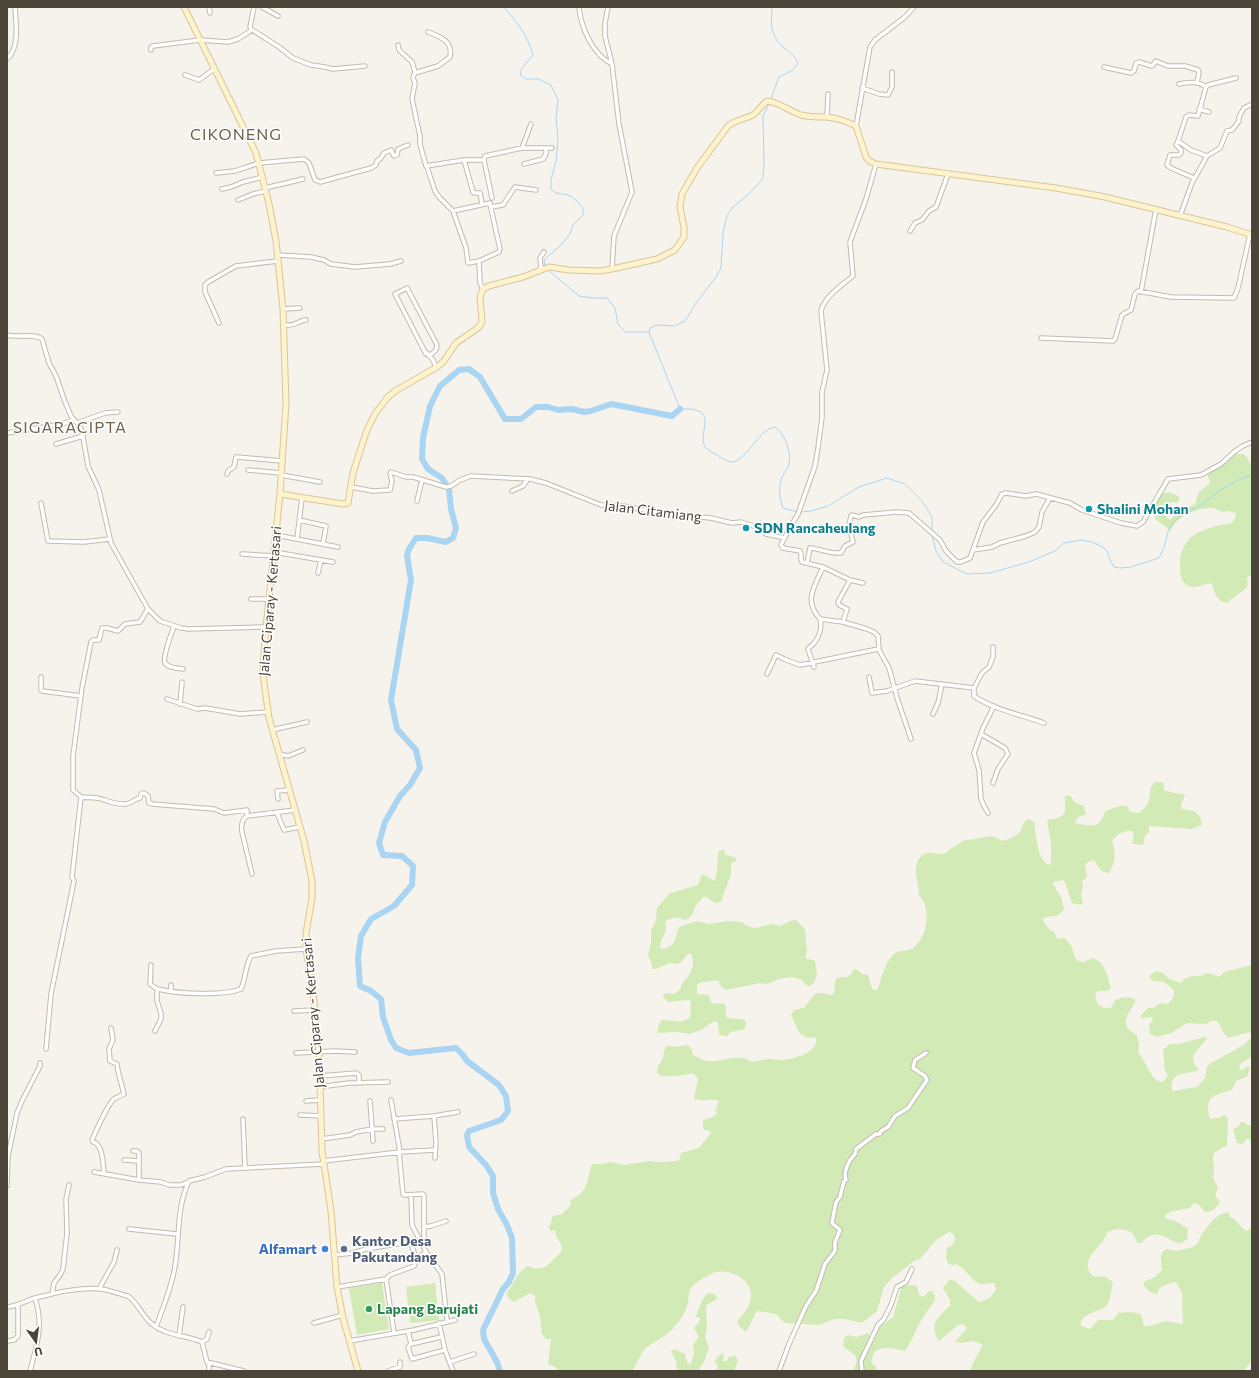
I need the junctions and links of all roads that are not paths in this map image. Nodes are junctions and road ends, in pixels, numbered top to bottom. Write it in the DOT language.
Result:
graph roads {
  1 [pos="15,7"];
  2 [pos="184,7"];
  3 [pos="209,7"];
  4 [pos="254,7"];
  5 [pos="262,7"];
  6 [pos="579,7"];
  7 [pos="608,7"];
  8 [pos="914,7"];
  9 [pos="210,13"];
  10 [pos="278,16"];
  11 [pos="252,30"];
  12 [pos="428,32"];
  13 [pos="200,40"];
  14 [pos="398,45"];
  15 [pos="151,50"];
  16 [pos="7,59"];
  17 [pos="612,64"];
  18 [pos="365,66"];
  19 [pos="1104,67"];
  20 [pos="214,69"];
  21 [pos="415,72"];
  22 [pos="892,72"];
  23 [pos="185,75"];
  24 [pos="1236,78"];
  25 [pos="1197,83"];
  26 [pos="1179,84"];
  27 [pos="862,88"];
  28 [pos="1206,88"];
  29 [pos="828,94"];
  30 [pos="1252,104"];
  31 [pos="1199,109"];
  32 [pos="1209,112"];
  33 [pos="827,117"];
  34 [pos="531,124"];
  35 [pos="856,126"];
  36 [pos="1178,141"];
  37 [pos="408,145"];
  38 [pos="522,148"];
  39 [pos="546,148"];
  40 [pos="552,148"];
  41 [pos="1207,156"];
  42 [pos="464,160"];
  43 [pos="484,160"];
  44 [pos="259,163"];
  45 [pos="524,164"];
  46 [pos="876,164"];
  47 [pos="427,167"];
  48 [pos="216,173"];
  49 [pos="948,174"];
  50 [pos="263,178"];
  51 [pos="1194,178"];
  52 [pos="303,179"];
  53 [pos="222,189"];
  54 [pos="266,190"];
  55 [pos="536,190"];
  56 [pos="492,198"];
  57 [pos="238,200"];
  58 [pos="482,204"];
  59 [pos="491,207"];
  60 [pos="1156,210"];
  61 [pos="453,211"];
  62 [pos="1180,216"];
  63 [pos="910,231"];
  64 [pos="1251,235"];
  65 [pos="544,252"];
  66 [pos="278,255"];
  67 [pos="278,261"];
  68 [pos="401,261"];
  69 [pos="479,261"];
  70 [pos="542,269"];
  71 [pos="612,269"];
  72 [pos="483,289"];
  73 [pos="1141,292"];
  74 [pos="300,308"];
  75 [pos="283,309"];
  76 [pos="306,320"];
  77 [pos="219,322"];
  78 [pos="284,325"];
  79 [pos="7,335"];
  80 [pos="1041,338"];
  81 [pos="430,356"];
  82 [pos="436,367"];
  83 [pos="118,412"];
  84 [pos="75,421"];
  85 [pos="7,433"];
  86 [pos="83,436"];
  87 [pos="1252,442"];
  88 [pos="56,444"];
  89 [pos="282,461"];
  90 [pos="248,470"];
  91 [pos="227,474"];
  92 [pos="281,474"];
  93 [pos="528,479"];
  94 [pos="422,480"];
  95 [pos="320,482"];
  96 [pos="351,487"];
  97 [pos="512,491"];
  98 [pos="280,494"];
  99 [pos="302,498"];
  100 [pos="1050,498"];
  101 [pos="417,501"];
  102 [pos="40,503"];
  103 [pos="299,520"];
  104 [pos="276,536"];
  105 [pos="785,538"];
  106 [pos="110,539"];
  107 [pos="297,539"];
  108 [pos="323,544"];
  109 [pos="338,547"];
  110 [pos="973,550"];
  111 [pos="242,554"];
  112 [pos="274,554"];
  113 [pos="321,560"];
  114 [pos="333,562"];
  115 [pos="807,563"];
  116 [pos="823,566"];
  117 [pos="318,573"];
  118 [pos="850,580"];
  119 [pos="863,583"];
  120 [pos="269,599"];
  121 [pos="251,600"];
  122 [pos="148,609"];
  123 [pos="820,619"];
  124 [pos="843,622"];
  125 [pos="174,626"];
  126 [pos="266,627"];
  127 [pos="993,647"];
  128 [pos="878,649"];
  129 [pos="814,665"];
  130 [pos="183,670"];
  131 [pos="767,674"];
  132 [pos="41,677"];
  133 [pos="869,677"];
  134 [pos="182,682"];
  135 [pos="942,684"];
  136 [pos="894,688"];
  137 [pos="974,688"];
  138 [pos="81,696"];
  139 [pos="167,699"];
  140 [pos="180,704"];
  141 [pos="994,706"];
  142 [pos="267,712"];
  143 [pos="933,714"];
  144 [pos="307,722"];
  145 [pos="1044,723"];
  146 [pos="272,730"];
  147 [pos="981,734"];
  148 [pos="911,739"];
  149 [pos="303,750"];
  150 [pos="278,754"];
  151 [pos="993,783"];
  152 [pos="289,790"];
  153 [pos="81,797"];
  154 [pos="278,799"];
  155 [pos="295,810"];
  156 [pos="277,813"];
  157 [pos="988,813"];
  158 [pos="247,816"];
  159 [pos="300,827"];
  160 [pos="252,874"];
  161 [pos="306,949"];
  162 [pos="151,965"];
  163 [pos="171,985"];
  164 [pos="157,989"];
  165 [pos="170,991"];
  166 [pos="315,1010"];
  167 [pos="294,1011"];
  168 [pos="111,1028"];
  169 [pos="155,1032"];
  170 [pos="46,1049"];
  171 [pos="354,1052"];
  172 [pos="296,1053"];
  173 [pos="319,1053"];
  174 [pos="926,1053"];
  175 [pos="40,1062"];
  176 [pos="320,1076"];
  177 [pos="388,1082"];
  178 [pos="359,1083"];
  179 [pos="320,1087"];
  180 [pos="320,1100"];
  181 [pos="370,1100"];
  182 [pos="391,1100"];
  183 [pos="306,1101"];
  184 [pos="458,1112"];
  185 [pos="300,1115"];
  186 [pos="321,1116"];
  187 [pos="434,1116"];
  188 [pos="243,1119"];
  189 [pos="394,1119"];
  190 [pos="372,1129"];
  191 [pos="383,1129"];
  192 [pos="321,1139"];
  193 [pos="373,1141"];
  194 [pos="435,1150"];
  195 [pos="133,1151"];
  196 [pos="399,1152"];
  197 [pos="435,1158"];
  198 [pos="124,1160"];
  199 [pos="139,1161"];
  200 [pos="323,1162"];
  201 [pos="245,1168"];
  202 [pos="94,1172"];
  203 [pos="104,1174"];
  204 [pos="139,1180"];
  205 [pos="189,1181"];
  206 [pos="69,1185"];
  207 [pos="7,1186"];
  208 [pos="411,1195"];
  209 [pos="446,1221"];
  210 [pos="424,1227"];
  211 [pos="129,1229"];
  212 [pos="177,1234"];
  213 [pos="424,1248"];
  214 [pos="117,1250"];
  215 [pos="426,1252"];
  216 [pos="334,1255"];
  217 [pos="417,1260"];
  218 [pos="912,1269"];
  219 [pos="386,1279"];
  220 [pos="337,1287"];
  221 [pos="99,1289"];
  222 [pos="52,1294"];
  223 [pos="34,1298"];
  224 [pos="18,1306"];
  225 [pos="7,1307"];
  226 [pos="183,1307"];
  227 [pos="343,1315"];
  228 [pos="455,1320"];
  229 [pos="447,1321"];
  230 [pos="314,1323"];
  231 [pos="438,1323"];
  232 [pos="156,1328"];
  233 [pos="408,1331"];
  234 [pos="208,1332"];
  235 [pos="394,1333"];
  236 [pos="179,1336"];
  237 [pos="441,1337"];
  238 [pos="7,1341"];
  239 [pos="349,1341"];
  240 [pos="202,1342"];
  241 [pos="411,1344"];
  242 [pos="445,1350"];
  243 [pos="474,1354"];
  244 [pos="400,1362"];
  245 [pos="450,1362"];
  246 [pos="209,1363"];
  247 [pos="30,1371"];
  248 [pos="209,1371"];
  249 [pos="244,1371"];
  250 [pos="358,1371"];
  251 [pos="388,1371"];
  252 [pos="453,1371"];
  253 [pos="779,1371"];
  254 [pos="862,1371"];
  1 -- 16 [label="street"];
  2 -- 13 [label="main road, Jalan Ciparay - Kertasari"];
  3 -- 9 [label="street"];
  4 -- 11 [label="street"];
  5 -- 10 [label="street"];
  6 -- 17 [label="street"];
  7 -- 17 [label="street"];
  8 -- 27 [label="street"];
  11 -- 13 [label="street"];
  11 -- 18 [label="street"];
  12 -- 21 [label="street"];
  13 -- 15 [label="street"];
  13 -- 20 [label="main road, Jalan Ciparay - Kertasari"];
  14 -- 21 [label="street"];
  17 -- 71 [label="street"];
  19 -- 25 [label="street"];
  20 -- 23 [label="street"];
  20 -- 44 [label="main road, Jalan Ciparay - Kertasari"];
  21 -- 47 [label="street"];
  22 -- 27 [label="street"];
  24 -- 28 [label="street"];
  25 -- 26 [label="street"];
  25 -- 28 [label="street"];
  27 -- 35 [label="street"];
  28 -- 31 [label="street"];
  29 -- 33 [label="street"];
  30 -- 41 [label="street"];
  31 -- 32 [label="street"];
  31 -- 36 [label="street"];
  33 -- 35 [label="main road"];
  33 -- 71 [label="main road"];
  34 -- 38 [label="street"];
  35 -- 46 [label="main road"];
  36 -- 41 [label="street"];
  36 -- 51 [label="street"];
  37 -- 44 [label="street"];
  38 -- 39 [label="street"];
  38 -- 43 [label="street"];
  39 -- 40 [label="street"];
  39 -- 45 [label="street"];
  41 -- 51 [label="street"];
  42 -- 43 [label="street"];
  42 -- 47 [label="street"];
  42 -- 58 [label="street"];
  43 -- 56 [label="street"];
  44 -- 48 [label="street"];
  44 -- 50 [label="main road, Jalan Ciparay - Kertasari"];
  46 -- 49 [label="main road"];
  46 -- 105 [label="street"];
  47 -- 61 [label="street"];
  49 -- 60 [label="main road"];
  49 -- 63 [label="street"];
  50 -- 53 [label="street"];
  50 -- 54 [label="main road, Jalan Ciparay - Kertasari"];
  51 -- 62 [label="street"];
  52 -- 54 [label="street"];
  54 -- 57 [label="street"];
  54 -- 66 [label="main road, Jalan Ciparay - Kertasari"];
  55 -- 59 [label="street"];
  58 -- 59 [label="street"];
  58 -- 61 [label="street"];
  59 -- 69 [label="street"];
  60 -- 62 [label="main road"];
  60 -- 73 [label="street"];
  61 -- 69 [label="street"];
  62 -- 64 [label="main road"];
  64 -- 73 [label="street"];
  65 -- 70 [label="street"];
  66 -- 67 [label="main road, Jalan Ciparay - Kertasari"];
  66 -- 68 [label="street"];
  67 -- 75 [label="main road, Jalan Ciparay - Kertasari"];
  67 -- 77 [label="street"];
  69 -- 72 [label="street"];
  70 -- 71 [label="main road"];
  70 -- 72 [label="main road"];
  72 -- 82 [label="main road"];
  73 -- 80 [label="street"];
  74 -- 75 [label="street"];
  75 -- 78 [label="main road, Jalan Ciparay - Kertasari"];
  76 -- 78 [label="street"];
  78 -- 89 [label="main road, Jalan Ciparay - Kertasari"];
  79 -- 84 [label="street"];
  81 -- 81 [label="street"];
  81 -- 82 [label="street"];
  82 -- 96 [label="main road"];
  83 -- 84 [label="street"];
  84 -- 85 [label="street"];
  84 -- 86 [label="street"];
  86 -- 88 [label="street"];
  86 -- 106 [label="street"];
  87 -- 100 [label="street"];
  89 -- 91 [label="street"];
  89 -- 92 [label="main road, Jalan Ciparay - Kertasari"];
  90 -- 92 [label="street"];
  92 -- 95 [label="street"];
  92 -- 98 [label="main road, Jalan Ciparay - Kertasari"];
  93 -- 94 [label="street, Jalan Citamiang"];
  93 -- 97 [label="street"];
  93 -- 105 [label="street, Jalan Citamiang"];
  94 -- 96 [label="street"];
  94 -- 101 [label="street"];
  96 -- 99 [label="main road"];
  98 -- 99 [label="main road"];
  98 -- 104 [label="main road, Jalan Ciparay - Kertasari"];
  99 -- 103 [label="street"];
  100 -- 110 [label="street"];
  100 -- 110 [label="street"];
  102 -- 106 [label="street"];
  103 -- 107 [label="street"];
  103 -- 108 [label="street"];
  104 -- 107 [label="street"];
  104 -- 112 [label="main road, Jalan Ciparay - Kertasari"];
  105 -- 115 [label="street"];
  106 -- 122 [label="street"];
  107 -- 108 [label="street"];
  108 -- 109 [label="street"];
  110 -- 115 [label="street"];
  111 -- 112 [label="street"];
  112 -- 113 [label="street"];
  112 -- 120 [label="main road, Jalan Ciparay - Kertasari"];
  113 -- 114 [label="street"];
  113 -- 117 [label="street"];
  115 -- 116 [label="street"];
  116 -- 118 [label="street"];
  116 -- 123 [label="street"];
  118 -- 119 [label="street"];
  118 -- 124 [label="street"];
  120 -- 121 [label="street"];
  120 -- 126 [label="main road, Jalan Ciparay - Kertasari"];
  122 -- 125 [label="street"];
  122 -- 138 [label="street"];
  123 -- 124 [label="street"];
  123 -- 129 [label="street"];
  124 -- 128 [label="street"];
  125 -- 126 [label="street"];
  125 -- 130 [label="street"];
  126 -- 142 [label="main road, Jalan Ciparay - Kertasari"];
  127 -- 137 [label="street"];
  128 -- 129 [label="street"];
  128 -- 136 [label="street"];
  129 -- 131 [label="street"];
  132 -- 138 [label="street"];
  133 -- 136 [label="street"];
  134 -- 140 [label="street"];
  135 -- 136 [label="street"];
  135 -- 137 [label="street"];
  135 -- 143 [label="street"];
  136 -- 148 [label="street"];
  137 -- 141 [label="street"];
  138 -- 153 [label="street"];
  139 -- 140 [label="street"];
  140 -- 142 [label="street"];
  141 -- 145 [label="street"];
  141 -- 147 [label="street"];
  142 -- 146 [label="main road, Jalan Ciparay - Kertasari"];
  144 -- 146 [label="street"];
  146 -- 150 [label="main road, Jalan Ciparay - Kertasari"];
  147 -- 151 [label="street"];
  147 -- 157 [label="street"];
  149 -- 150 [label="street"];
  150 -- 152 [label="main road, Jalan Ciparay - Kertasari"];
  152 -- 154 [label="street"];
  152 -- 155 [label="main road, Jalan Ciparay - Kertasari"];
  153 -- 158 [label="street"];
  153 -- 170 [label="street"];
  155 -- 156 [label="street"];
  155 -- 159 [label="main road, Jalan Ciparay - Kertasari"];
  156 -- 158 [label="street"];
  156 -- 159 [label="street"];
  158 -- 160 [label="street"];
  159 -- 161 [label="main road, Jalan Ciparay - Kertasari"];
  161 -- 165 [label="street"];
  161 -- 166 [label="main road, Jalan Ciparay - Kertasari"];
  162 -- 164 [label="street"];
  163 -- 165 [label="street"];
  164 -- 165 [label="street"];
  164 -- 169 [label="street"];
  166 -- 167 [label="street"];
  166 -- 173 [label="main road, Jalan Ciparay - Kertasari"];
  168 -- 203 [label="street"];
  171 -- 173 [label="street"];
  172 -- 173 [label="street"];
  173 -- 176 [label="main road, Jalan Ciparay - Kertasari"];
  174 -- 253 [label="street"];
  175 -- 207 [label="street"];
  176 -- 178 [label="street"];
  176 -- 179 [label="main road, Jalan Ciparay - Kertasari"];
  177 -- 178 [label="street"];
  178 -- 179 [label="street"];
  179 -- 180 [label="main road, Jalan Ciparay - Kertasari"];
  180 -- 183 [label="street"];
  180 -- 186 [label="main road, Jalan Ciparay - Kertasari"];
  181 -- 190 [label="street"];
  182 -- 189 [label="street"];
  184 -- 187 [label="street"];
  185 -- 186 [label="street"];
  186 -- 192 [label="main road, Jalan Ciparay - Kertasari"];
  187 -- 189 [label="street"];
  187 -- 194 [label="street"];
  188 -- 201 [label="street"];
  189 -- 196 [label="street"];
  190 -- 191 [label="street"];
  190 -- 192 [label="street"];
  190 -- 193 [label="street"];
  192 -- 200 [label="main road, Jalan Ciparay - Kertasari"];
  194 -- 196 [label="street"];
  194 -- 197 [label="street"];
  195 -- 199 [label="street"];
  196 -- 200 [label="street"];
  196 -- 208 [label="street"];
  198 -- 199 [label="street"];
  199 -- 204 [label="street"];
  200 -- 201 [label="street"];
  200 -- 216 [label="main road, Jalan Ciparay - Kertasari"];
  201 -- 205 [label="street"];
  202 -- 203 [label="street"];
  203 -- 204 [label="street"];
  204 -- 205 [label="street"];
  205 -- 212 [label="street"];
  206 -- 222 [label="street"];
  208 -- 210 [label="street"];
  208 -- 213 [label="street"];
  209 -- 210 [label="street"];
  210 -- 213 [label="street"];
  211 -- 212 [label="street"];
  212 -- 232 [label="street"];
  213 -- 215 [label="street"];
  214 -- 221 [label="street"];
  215 -- 217 [label="street"];
  215 -- 229 [label="street"];
  216 -- 217 [label="street"];
  216 -- 220 [label="main road, Jalan Ciparay - Kertasari"];
  217 -- 219 [label="street"];
  218 -- 254 [label="street"];
  219 -- 220 [label="street"];
  219 -- 235 [label="street"];
  220 -- 227 [label="main road, Jalan Ciparay - Kertasari"];
  221 -- 222 [label="street"];
  221 -- 232 [label="street"];
  222 -- 223 [label="street"];
  223 -- 224 [label="street"];
  223 -- 247 [label="street"];
  224 -- 225 [label="street"];
  224 -- 238 [label="street"];
  226 -- 236 [label="street"];
  227 -- 230 [label="street"];
  227 -- 239 [label="main road, Jalan Ciparay - Kertasari"];
  228 -- 229 [label="street"];
  229 -- 231 [label="street"];
  231 -- 233 [label="street"];
  231 -- 237 [label="street"];
  232 -- 236 [label="street"];
  233 -- 235 [label="street"];
  233 -- 241 [label="street"];
  234 -- 240 [label="street"];
  235 -- 239 [label="street"];
  236 -- 240 [label="street"];
  237 -- 241 [label="street"];
  237 -- 242 [label="street"];
  239 -- 250 [label="main road, Jalan Ciparay - Kertasari"];
  240 -- 246 [label="street"];
  241 -- 242 [label="street"];
  242 -- 245 [label="street"];
  243 -- 245 [label="street"];
  244 -- 251 [label="street"];
  245 -- 252 [label="street"];
  246 -- 248 [label="street"];
  246 -- 249 [label="street"];
}
